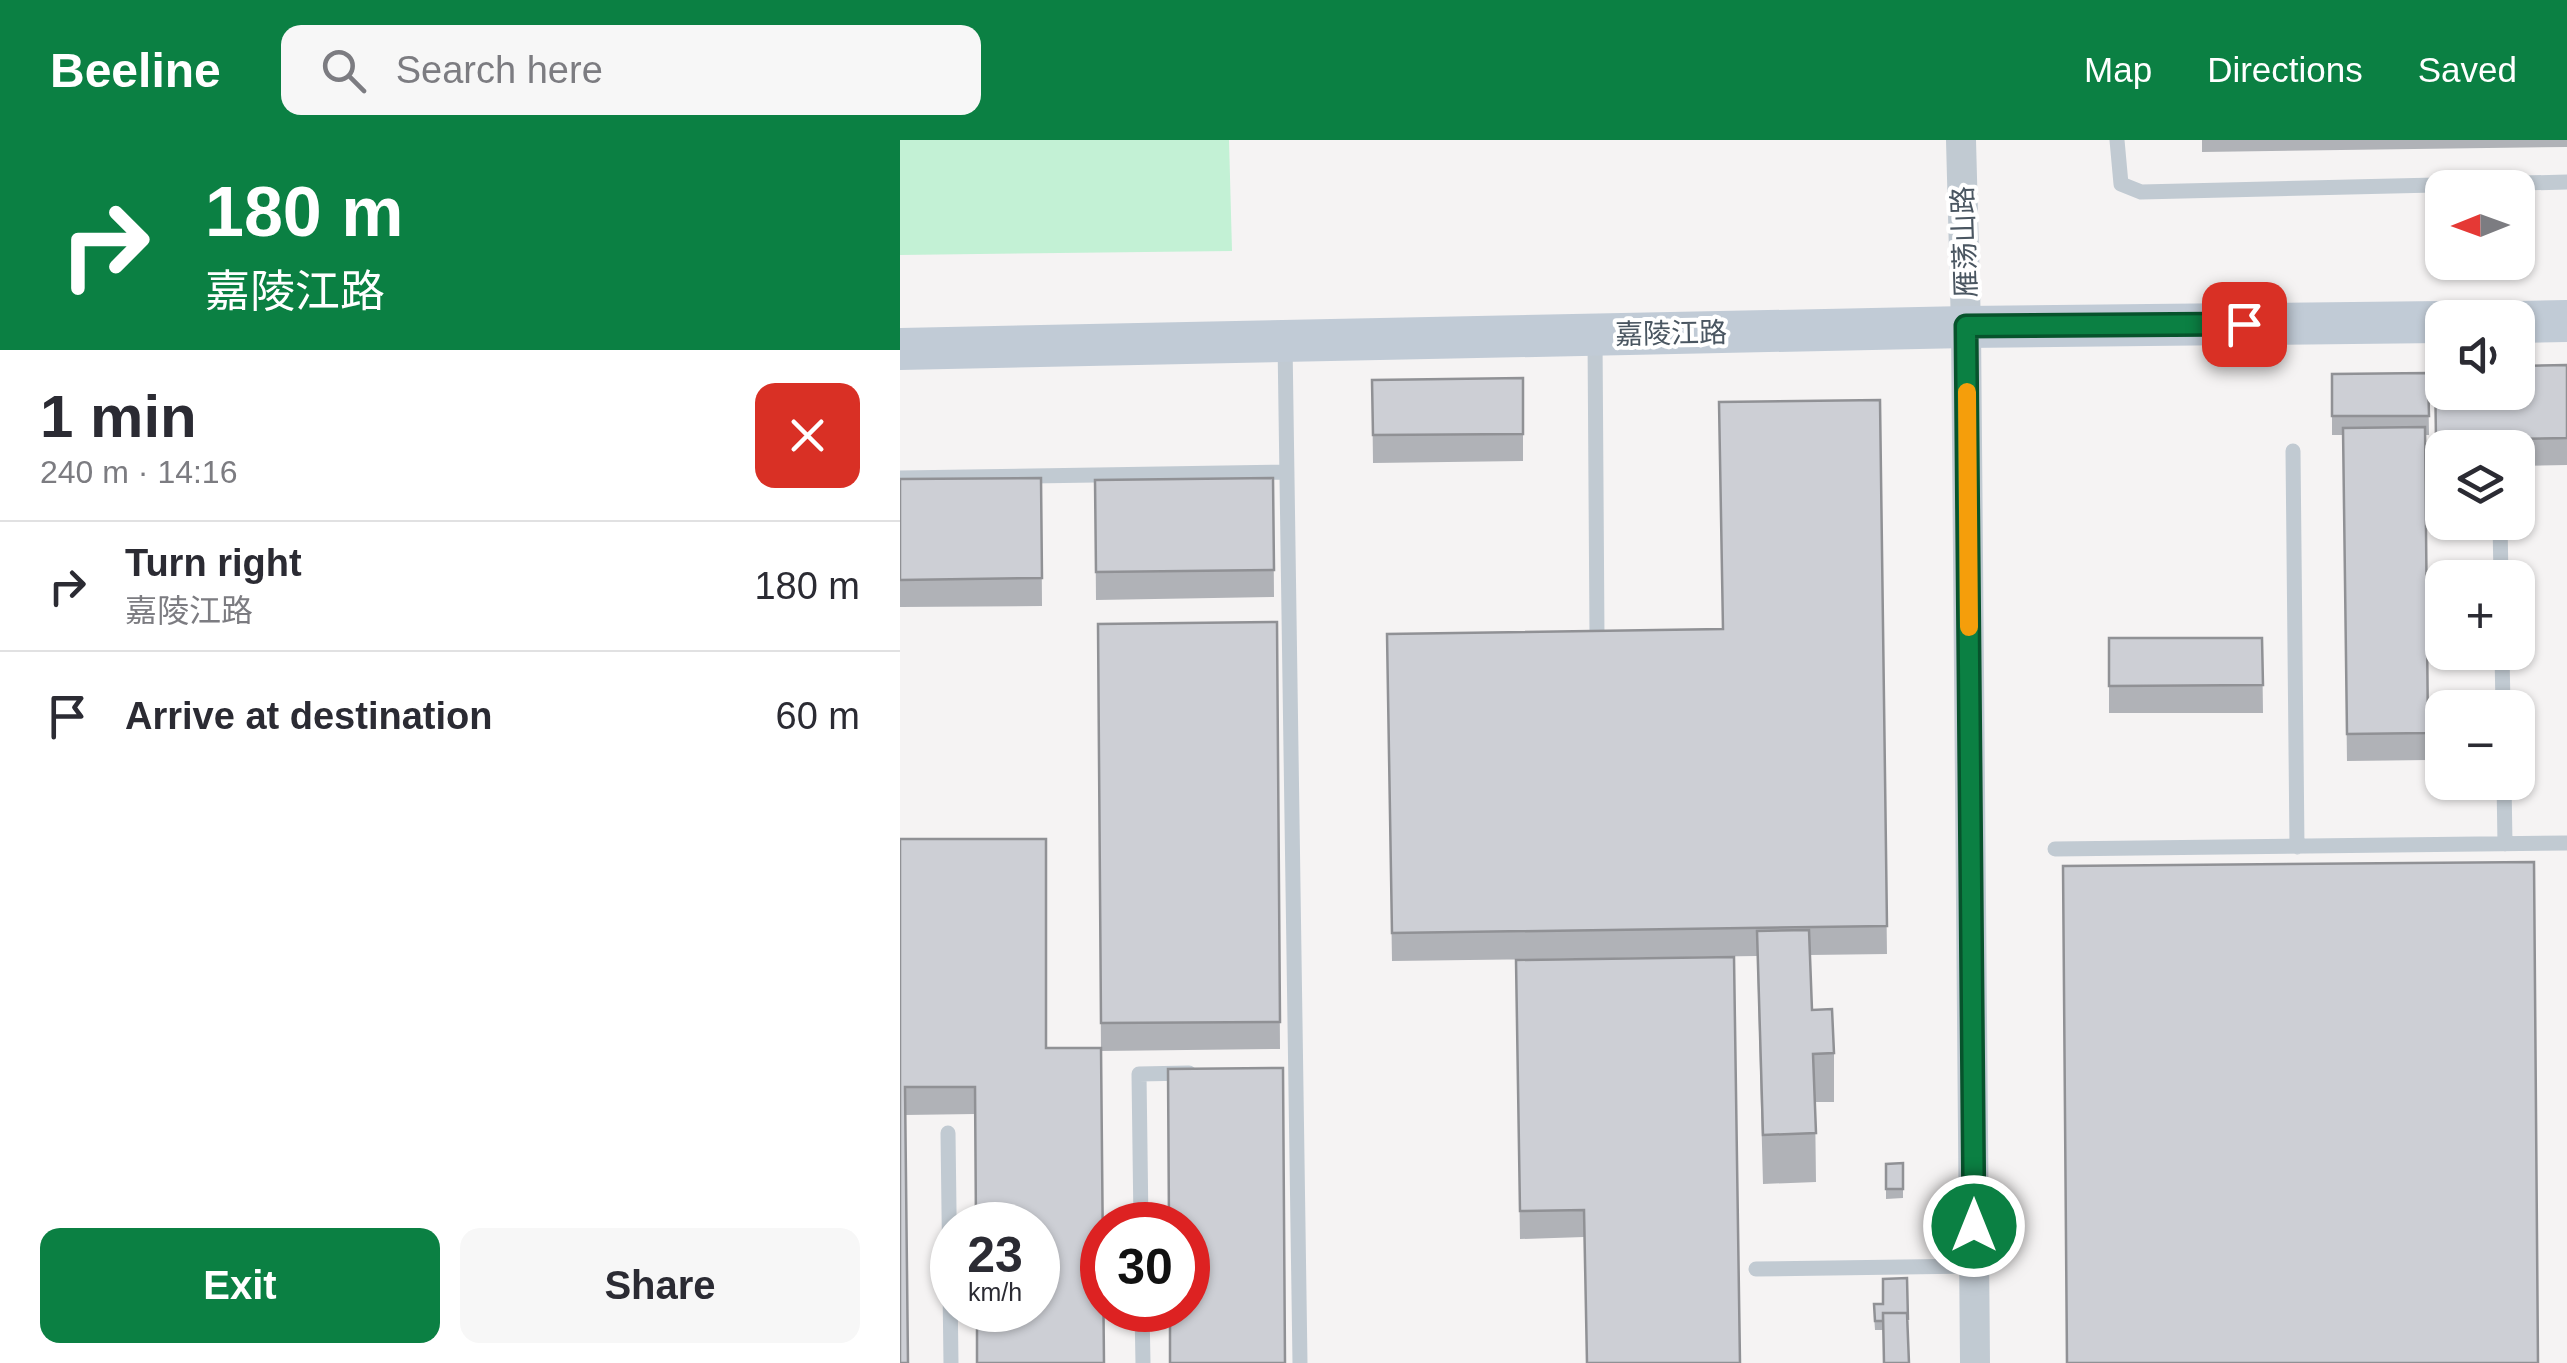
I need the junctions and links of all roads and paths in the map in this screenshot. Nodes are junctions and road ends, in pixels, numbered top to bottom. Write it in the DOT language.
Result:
graph roads {
  1 [pos="1961,140"];
  2 [pos="2117,140"];
  3 [pos="2567,182"];
  4 [pos="2567,321"];
  5 [pos="2425,322"];
  6 [pos="2535,322"];
  7 [pos="1966,326"];
  8 [pos="1595,335"];
  9 [pos="1285,341"];
  10 [pos="900,350"];
  11 [pos="2293,451"];
  12 [pos="1287,472"];
  13 [pos="900,478"];
  14 [pos="1597,637"];
  15 [pos="2504,800"];
  16 [pos="2567,843"];
  17 [pos="2505,844"];
  18 [pos="2297,846"];
  19 [pos="2056,850"];
  20 [pos="1296,1072"];
  21 [pos="1276,1073"];
  22 [pos="1198,1074"];
  23 [pos="948,1133"];
  24 [pos="1141,1202"];
  25 [pos="1974,1266"];
  26 [pos="1756,1269"];
  27 [pos="1142,1332"];
  28 [pos="951,1363"];
  29 [pos="1143,1363"];
  30 [pos="1300,1363"];
  31 [pos="1975,1363"];
  1 -- 7 [label="street, 雁荡山路"];
  2 -- 3 [label="lane"];
  4 -- 6 [label="street"];
  5 -- 7 [label="street, 嘉陵江路"];
  7 -- 8 [label="street, 嘉陵江路"];
  7 -- 25 [label="street, 雁荡山路"];
  8 -- 9 [label="street, 嘉陵江路"];
  8 -- 14 [label="lane"];
  9 -- 10 [label="street, 嘉陵江路"];
  9 -- 12 [label="lane"];
  11 -- 18 [label="lane"];
  12 -- 13 [label="lane"];
  12 -- 20 [label="lane"];
  15 -- 17 [label="lane"];
  16 -- 17 [label="lane"];
  17 -- 18 [label="lane"];
  18 -- 19 [label="lane"];
  20 -- 21 [label="lane"];
  20 -- 30 [label="lane"];
  22 -- 24 [label="lane"];
  23 -- 28 [label="lane"];
  25 -- 26 [label="lane"];
  25 -- 31 [label="street, 雁荡山路"];
  27 -- 29 [label="lane"];
}
